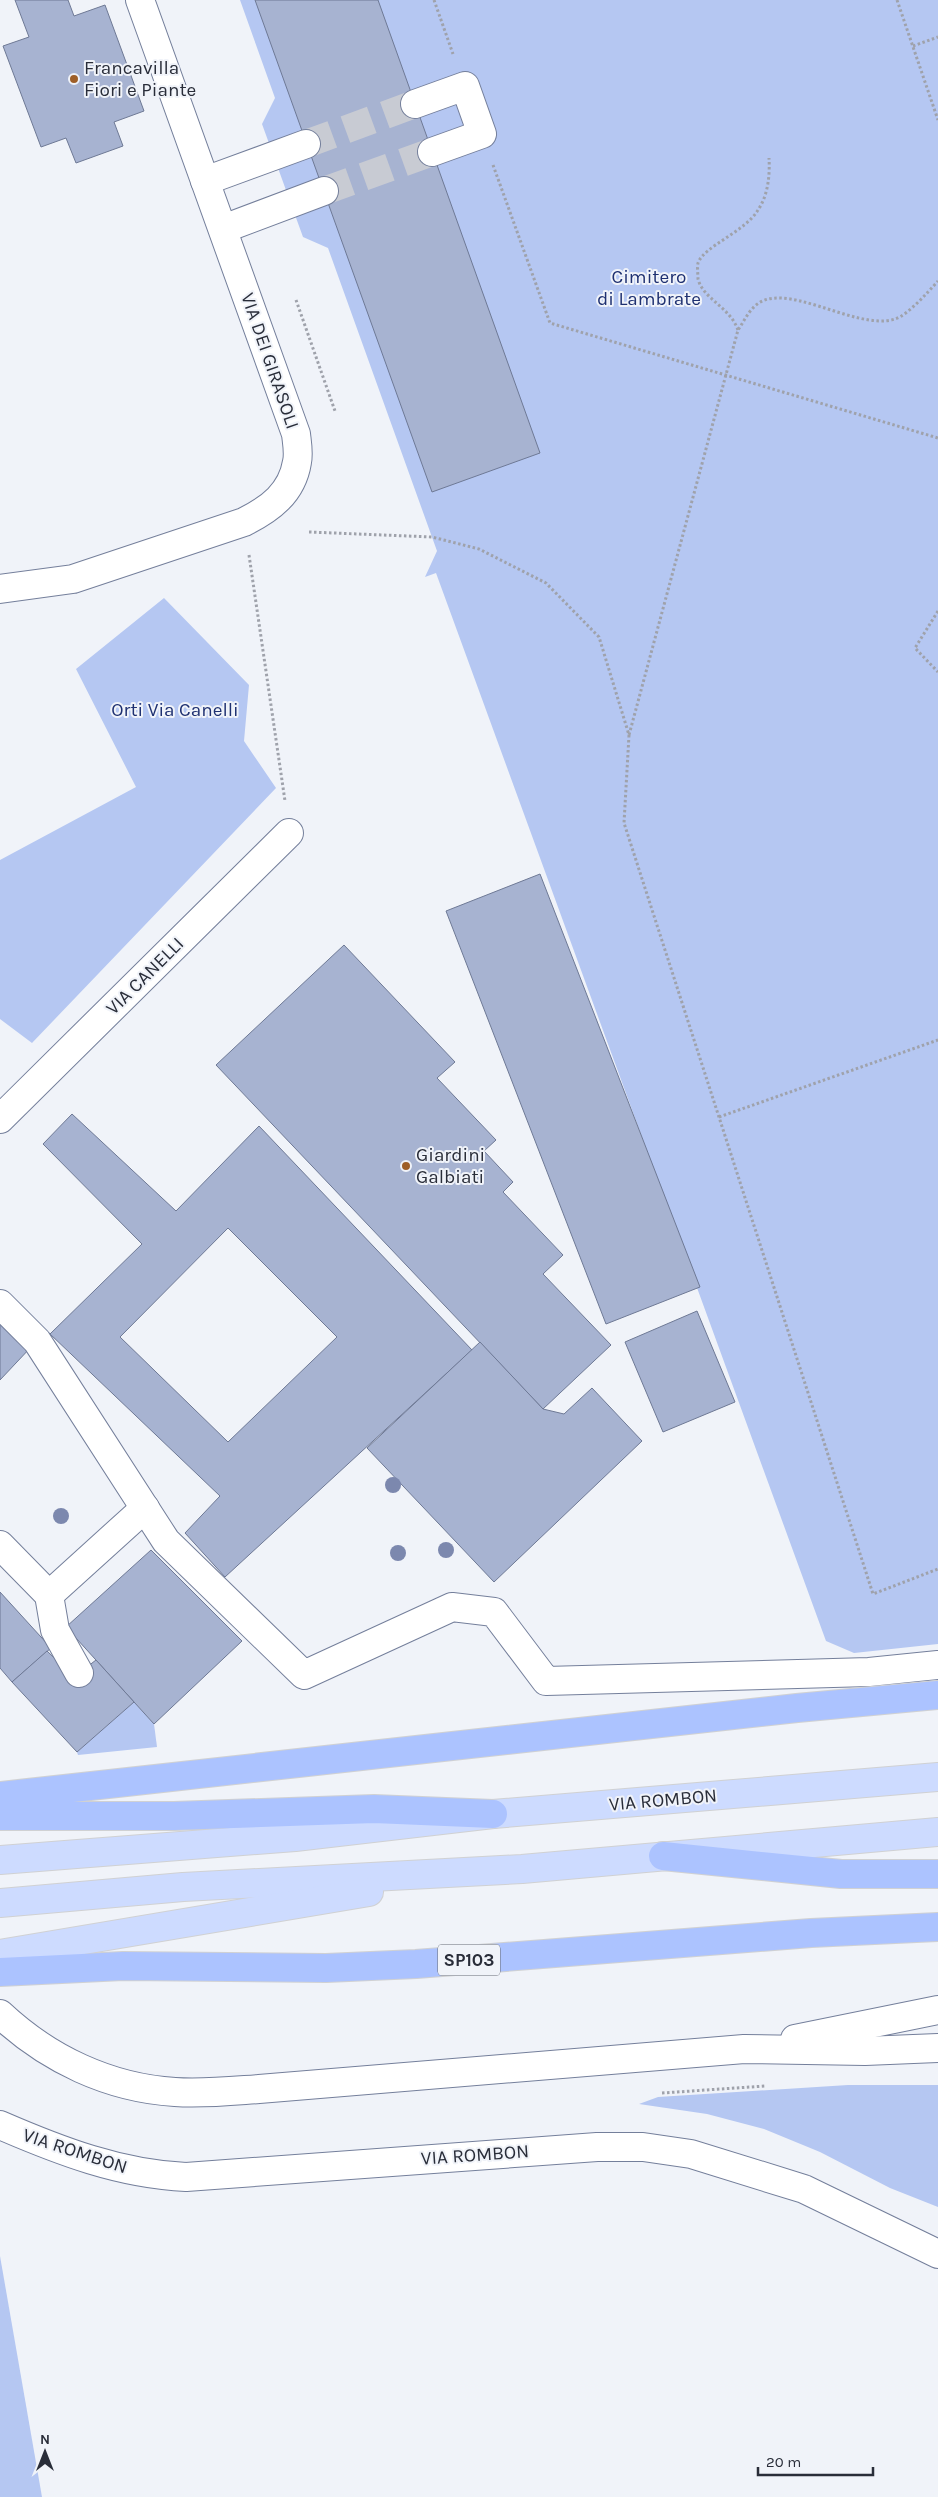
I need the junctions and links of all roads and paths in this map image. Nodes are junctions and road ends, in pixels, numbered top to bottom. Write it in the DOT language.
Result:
graph roads {
  1 [pos="140,0"];
  2 [pos="434,0"];
  3 [pos="897,0"];
  4 [pos="938,37"];
  5 [pos="912,46"];
  6 [pos="465,86"];
  7 [pos="415,104"];
  8 [pos="938,120"];
  9 [pos="482,134"];
  10 [pos="306,144"];
  11 [pos="432,152"];
  12 [pos="769,158"];
  13 [pos="205,181"];
  14 [pos="324,192"];
  15 [pos="223,228"];
  16 [pos="938,282"];
  17 [pos="296,300"];
  18 [pos="738,330"];
  19 [pos="726,374"];
  20 [pos="335,411"];
  21 [pos="938,438"];
  22 [pos="244,522"];
  23 [pos="308,532"];
  24 [pos="0,589"];
  25 [pos="938,611"];
  26 [pos="938,672"];
  27 [pos="628,734"];
  28 [pos="289,833"];
  29 [pos="938,1040"];
  30 [pos="719,1117"];
  31 [pos="0,1119"];
  32 [pos="0,1304"];
  33 [pos="144,1508"];
  34 [pos="0,1545"];
  35 [pos="938,1569"];
  36 [pos="49,1595"];
  37 [pos="938,1665"];
  38 [pos="79,1673"];
  39 [pos="938,1696"];
  40 [pos="938,1777"];
  41 [pos="0,1796"];
  42 [pos="493,1814"];
  43 [pos="0,1816"];
  44 [pos="938,1832"];
  45 [pos="663,1856"];
  46 [pos="0,1860"];
  47 [pos="522,1869"];
  48 [pos="938,1874"];
  49 [pos="0,1903"];
  50 [pos="938,1927"];
  51 [pos="0,1954"];
  52 [pos="0,1972"];
  53 [pos="938,2010"];
  54 [pos="0,2014"];
  55 [pos="938,2048"];
  56 [pos="744,2049"];
  57 [pos="0,2125"];
  58 [pos="938,2254"];
  1 -- 13 [label="street, VIA DEI GIRASOLI"];
  2 -- 6 [label="path"];
  3 -- 5 [label="path"];
  4 -- 5 [label="path"];
  5 -- 8 [label="path"];
  6 -- 7 [label="street"];
  6 -- 9 [label="street"];
  9 -- 11 [label="street"];
  9 -- 19 [label="path"];
  10 -- 13 [label="street"];
  12 -- 18 [label="path"];
  13 -- 15 [label="street, VIA DEI GIRASOLI"];
  14 -- 15 [label="street"];
  15 -- 22 [label="street, VIA DEI GIRASOLI"];
  16 -- 18 [label="path"];
  17 -- 20 [label="path"];
  18 -- 19 [label="path"];
  19 -- 21 [label="path"];
  19 -- 27 [label="path"];
  22 -- 24 [label="street, VIA DEI GIRASOLI"];
  22 -- 28 [label="path"];
  23 -- 27 [label="path"];
  25 -- 26 [label="path"];
  27 -- 30 [label="path"];
  28 -- 31 [label="street, VIA CANELLI"];
  29 -- 30 [label="path"];
  30 -- 35 [label="path"];
  32 -- 33 [label="street"];
  33 -- 36 [label="street"];
  33 -- 37 [label="street"];
  34 -- 36 [label="street"];
  36 -- 38 [label="street"];
  39 -- 41 [label="highway"];
  40 -- 42 [label="main road, VIA ROMBON"];
  42 -- 43 [label="highway"];
  42 -- 46 [label="main road, VIA ROMBON"];
  44 -- 45 [label="main road"];
  45 -- 47 [label="main road"];
  45 -- 48 [label="highway"];
  47 -- 49 [label="main road"];
  47 -- 51 [label="main road"];
  50 -- 52 [label="highway, SP103"];
  53 -- 56 [label="street"];
  54 -- 56 [label="street"];
  55 -- 56 [label="street"];
  57 -- 58 [label="street, VIA ROMBON"];
}
